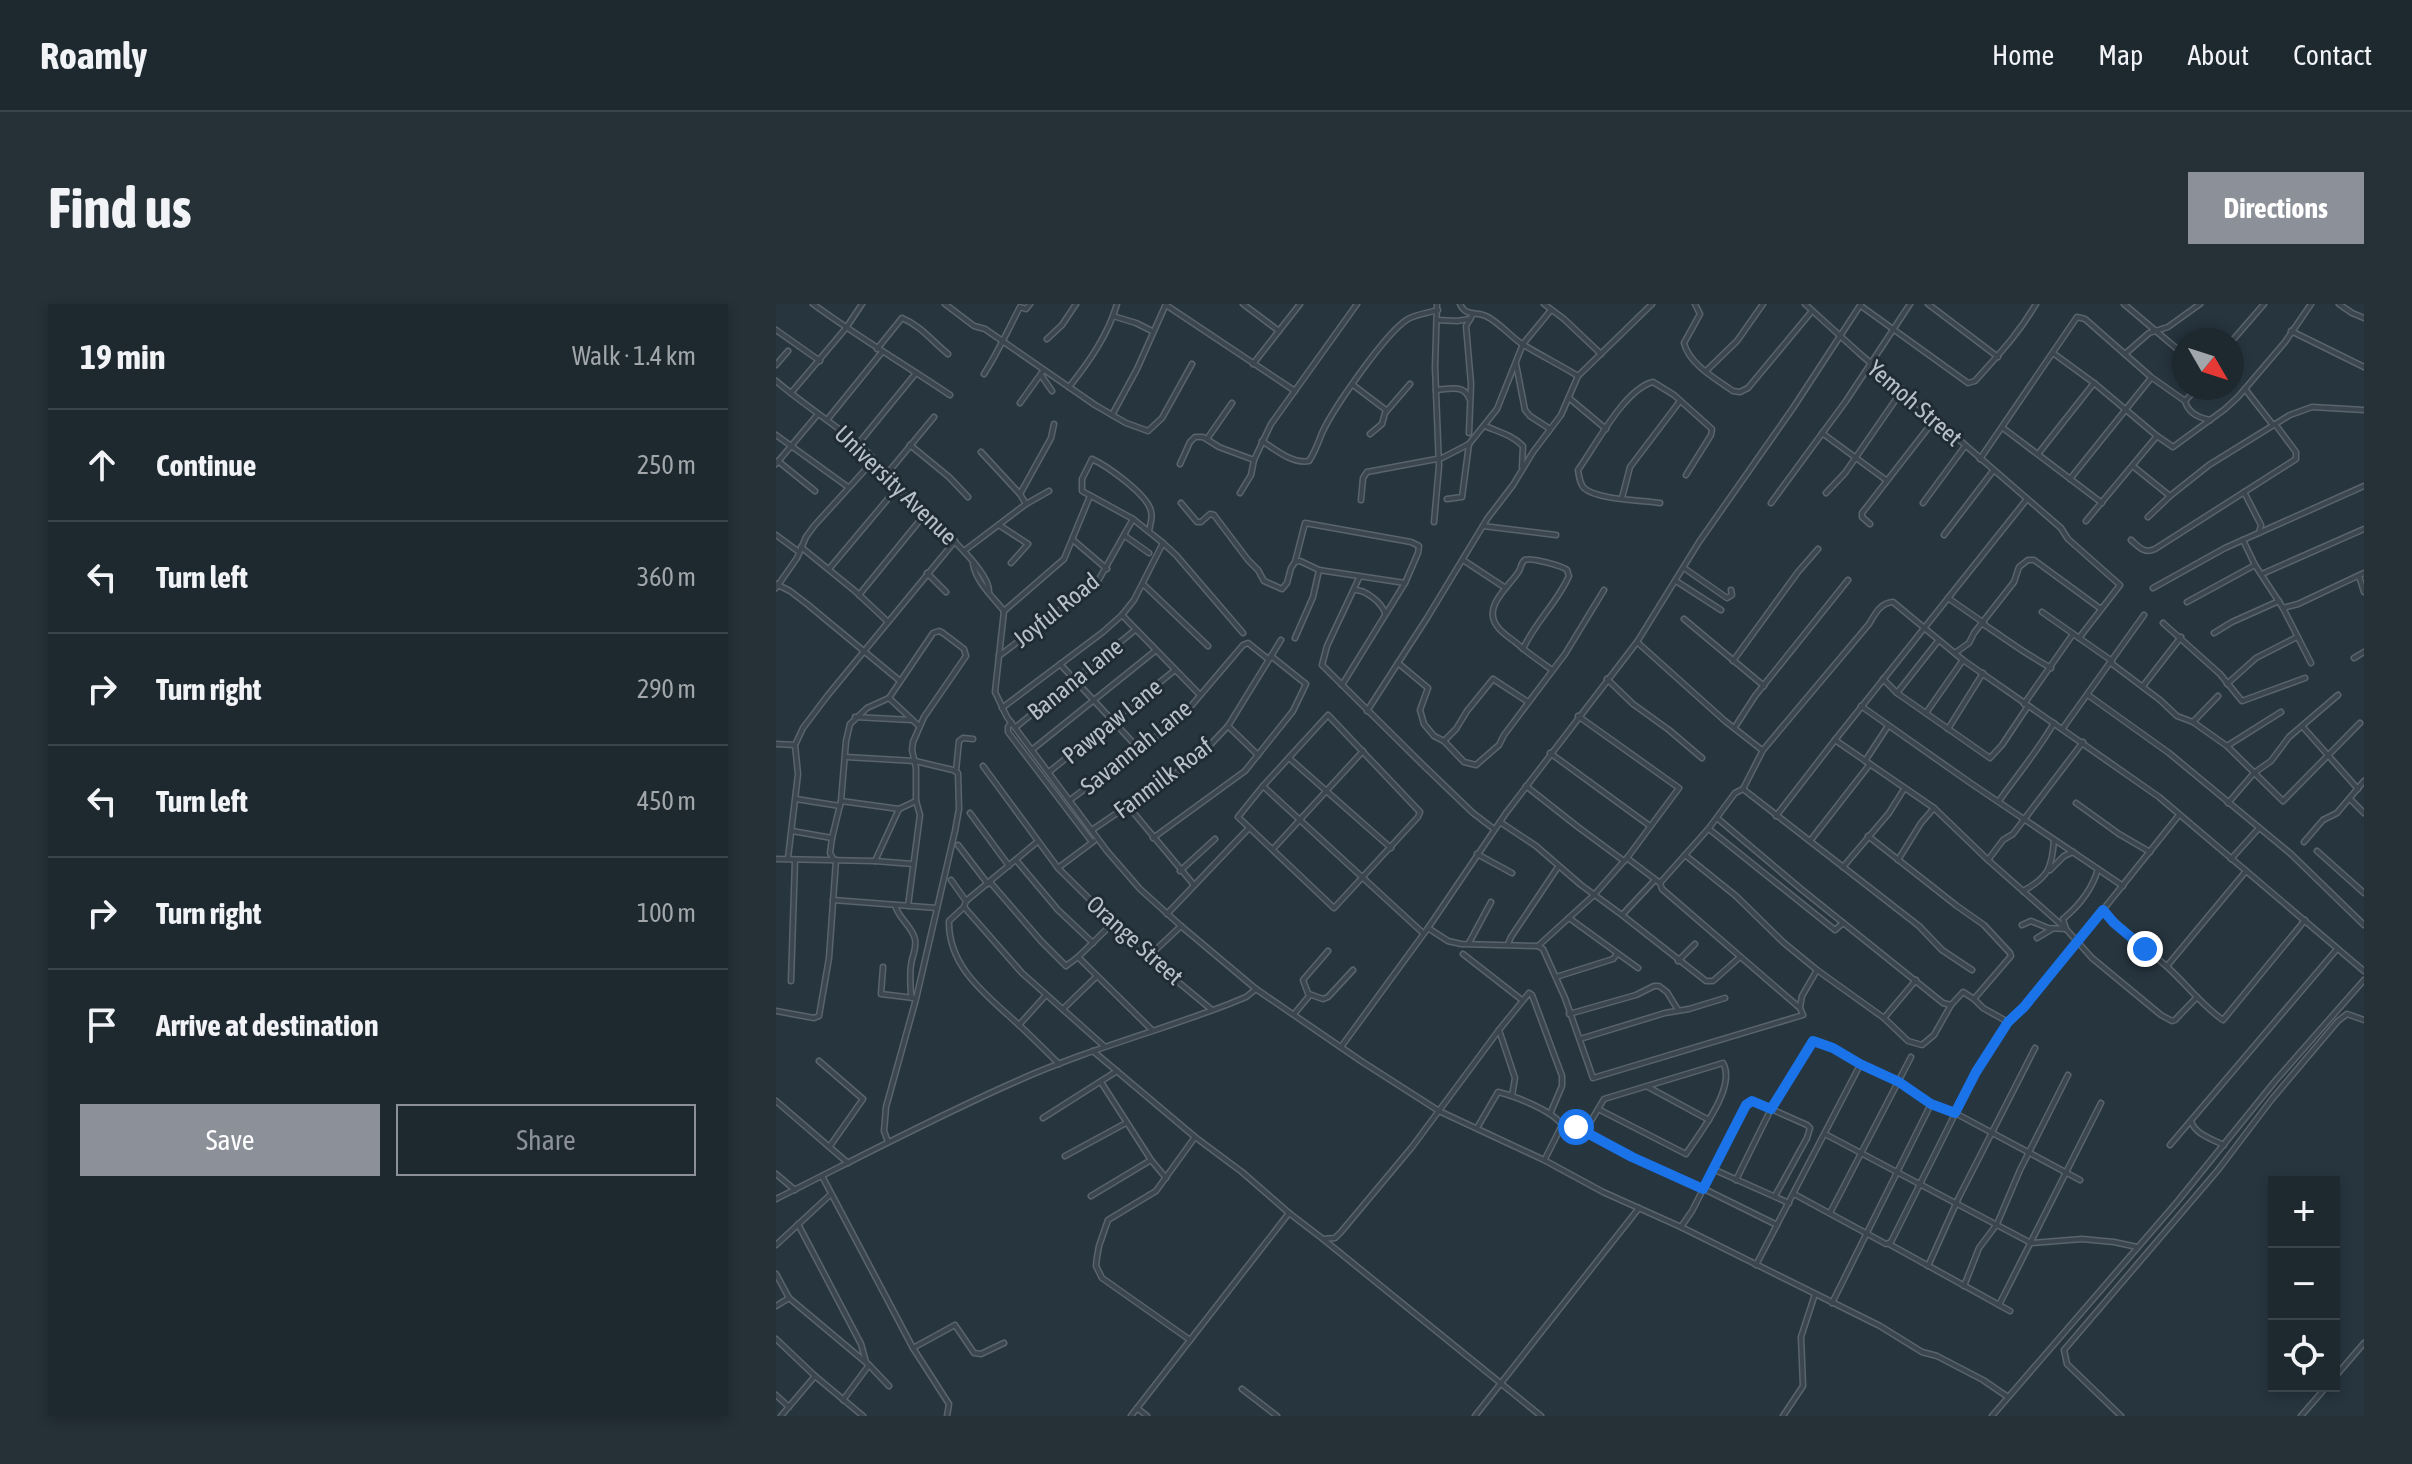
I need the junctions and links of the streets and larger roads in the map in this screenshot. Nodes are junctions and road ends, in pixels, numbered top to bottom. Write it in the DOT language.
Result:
graph roads {
  1 [pos="813,304"];
  2 [pos="862,304"];
  3 [pos="945,304"];
  4 [pos="1030,304"];
  5 [pos="1076,304"];
  6 [pos="1117,304"];
  7 [pos="1166,304"];
  8 [pos="1243,304"];
  9 [pos="1300,304"];
  10 [pos="1357,304"];
  11 [pos="1460,304"];
  12 [pos="1544,304"];
  13 [pos="1652,304"];
  14 [pos="1695,304"];
  15 [pos="1763,304"];
  16 [pos="1805,304"];
  17 [pos="1910,304"];
  18 [pos="1928,304"];
  19 [pos="2124,304"];
  20 [pos="2200,304"];
  21 [pos="2264,304"];
  22 [pos="2311,304"];
  23 [pos="2339,304"];
  24 [pos="1861,305"];
  25 [pos="2034,305"];
  26 [pos="1018,306"];
  27 [pos="1437,307"];
  28 [pos="1551,310"];
  29 [pos="1812,311"];
  30 [pos="1113,316"];
  31 [pos="1471,316"];
  32 [pos="2363,316"];
  33 [pos="1437,320"];
  34 [pos="846,328"];
  35 [pos="1894,328"];
  36 [pos="2243,328"];
  37 [pos="776,330"];
  38 [pos="1153,331"];
  39 [pos="1279,331"];
  40 [pos="2291,331"];
  41 [pos="2159,332"];
  42 [pos="1839,336"];
  43 [pos="1047,339"];
  44 [pos="1004,343"];
  45 [pos="1523,344"];
  46 [pos="2172,344"];
  47 [pos="879,350"];
  48 [pos="788,351"];
  49 [pos="2053,353"];
  50 [pos="948,354"];
  51 [pos="1601,354"];
  52 [pos="2125,354"];
  53 [pos="1998,357"];
  54 [pos="820,361"];
  55 [pos="1515,362"];
  56 [pos="1192,364"];
  57 [pos="1253,364"];
  58 [pos="1871,364"];
  59 [pos="776,365"];
  60 [pos="2364,367"];
  61 [pos="1706,371"];
  62 [pos="916,373"];
  63 [pos="1042,373"];
  64 [pos="984,374"];
  65 [pos="1578,376"];
  66 [pos="2151,377"];
  67 [pos="776,381"];
  68 [pos="2094,383"];
  69 [pos="1410,384"];
  70 [pos="1353,385"];
  71 [pos="1069,387"];
  72 [pos="1903,389"];
  73 [pos="2245,389"];
  74 [pos="1436,390"];
  75 [pos="1052,391"];
  76 [pos="1295,391"];
  77 [pos="791,393"];
  78 [pos="950,395"];
  79 [pos="1569,398"];
  80 [pos="1680,401"];
  81 [pos="2185,401"];
  82 [pos="1020,403"];
  83 [pos="1232,403"];
  84 [pos="1387,410"];
  85 [pos="2126,410"];
  86 [pos="2364,410"];
  87 [pos="818,414"];
  88 [pos="1112,415"];
  89 [pos="934,417"];
  90 [pos="1935,419"];
  91 [pos="827,420"];
  92 [pos="2210,420"];
  93 [pos="1054,424"];
  94 [pos="2274,424"];
  95 [pos="1485,426"];
  96 [pos="2003,428"];
  97 [pos="1606,429"];
  98 [pos="1551,430"];
  99 [pos="1479,432"];
  100 [pos="1469,433"];
  101 [pos="1822,433"];
  102 [pos="1370,434"];
  103 [pos="776,435"];
  104 [pos="2157,436"];
  105 [pos="1207,439"];
  106 [pos="1262,441"];
  107 [pos="858,444"];
  108 [pos="1469,444"];
  109 [pos="910,445"];
  110 [pos="791,446"];
  111 [pos="1965,446"];
  112 [pos="981,452"];
  113 [pos="2038,454"];
  114 [pos="1856,456"];
  115 [pos="1438,459"];
  116 [pos="1980,459"];
  117 [pos="874,460"];
  118 [pos="1254,460"];
  119 [pos="777,462"];
  120 [pos="1180,464"];
  121 [pos="2133,467"];
  122 [pos="1522,471"];
  123 [pos="1993,471"];
  124 [pos="886,475"];
  125 [pos="1686,475"];
  126 [pos="2070,479"];
  127 [pos="1886,480"];
  128 [pos="1625,482"];
  129 [pos="2364,486"];
  130 [pos="848,487"];
  131 [pos="897,488"];
  132 [pos="815,491"];
  133 [pos="1049,491"];
  134 [pos="2244,492"];
  135 [pos="1240,493"];
  136 [pos="1826,493"];
  137 [pos="1020,494"];
  138 [pos="1090,496"];
  139 [pos="2170,496"];
  140 [pos="968,497"];
  141 [pos="1622,498"];
  142 [pos="1447,499"];
  143 [pos="1635,499"];
  144 [pos="2027,499"];
  145 [pos="1361,500"];
  146 [pos="1181,503"];
  147 [pos="1660,503"];
  148 [pos="1771,503"];
  149 [pos="1923,503"];
  150 [pos="2102,503"];
  151 [pos="1026,504"];
  152 [pos="925,514"];
  153 [pos="2148,517"];
  154 [pos="1133,519"];
  155 [pos="2086,521"];
  156 [pos="1434,522"];
  157 [pos="1870,524"];
  158 [pos="999,525"];
  159 [pos="1483,526"];
  160 [pos="2364,529"];
  161 [pos="1149,531"];
  162 [pos="2259,533"];
  163 [pos="776,535"];
  164 [pos="1124,535"];
  165 [pos="1556,535"];
  166 [pos="1944,535"];
  167 [pos="1073,540"];
  168 [pos="2131,540"];
  169 [pos="2243,540"];
  170 [pos="955,541"];
  171 [pos="1163,543"];
  172 [pos="1818,549"];
  173 [pos="800,550"];
  174 [pos="964,551"];
  175 [pos="1149,553"];
  176 [pos="1463,560"];
  177 [pos="1295,562"];
  178 [pos="1011,563"];
  179 [pos="2255,565"];
  180 [pos="1684,568"];
  181 [pos="829,569"];
  182 [pos="1107,569"];
  183 [pos="1319,570"];
  184 [pos="927,573"];
  185 [pos="2262,574"];
  186 [pos="2362,575"];
  187 [pos="1359,578"];
  188 [pos="1848,580"];
  189 [pos="1676,581"];
  190 [pos="1405,583"];
  191 [pos="1143,584"];
  192 [pos="776,586"];
  193 [pos="1505,588"];
  194 [pos="2153,588"];
  195 [pos="1355,590"];
  196 [pos="1604,590"];
  197 [pos="1731,590"];
  198 [pos="946,592"];
  199 [pos="2364,592"];
  200 [pos="859,595"];
  201 [pos="1948,598"];
  202 [pos="2279,601"];
  203 [pos="2187,602"];
  204 [pos="2283,608"];
  205 [pos="2101,609"];
  206 [pos="1721,610"];
  207 [pos="1004,611"];
  208 [pos="2042,612"];
  209 [pos="1385,613"];
  210 [pos="1122,615"];
  211 [pos="2144,615"];
  212 [pos="1684,619"];
  213 [pos="888,622"];
  214 [pos="1984,623"];
  215 [pos="2163,623"];
  216 [pos="1924,628"];
  217 [pos="1135,630"];
  218 [pos="1243,633"];
  219 [pos="2214,633"];
  220 [pos="2073,634"];
  221 [pos="2181,637"];
  222 [pos="2297,637"];
  223 [pos="1295,638"];
  224 [pos="2079,638"];
  225 [pos="1281,640"];
  226 [pos="1938,641"];
  227 [pos="1637,642"];
  228 [pos="1208,646"];
  229 [pos="1523,649"];
  230 [pos="865,651"];
  231 [pos="1155,651"];
  232 [pos="2364,652"];
  233 [pos="1955,653"];
  234 [pos="999,656"];
  235 [pos="1269,657"];
  236 [pos="2354,658"];
  237 [pos="1963,660"];
  238 [pos="1733,661"];
  239 [pos="2112,662"];
  240 [pos="1398,663"];
  241 [pos="2311,663"];
  242 [pos="1060,664"];
  243 [pos="2051,668"];
  244 [pos="1175,670"];
  245 [pos="1552,670"];
  246 [pos="1983,673"];
  247 [pos="2305,678"];
  248 [pos="1607,679"];
  249 [pos="1883,679"];
  250 [pos="900,681"];
  251 [pos="1075,681"];
  252 [pos="2227,684"];
  253 [pos="1342,685"];
  254 [pos="1764,686"];
  255 [pos="2143,686"];
  256 [pos="1897,693"];
  257 [pos="1200,695"];
  258 [pos="2088,695"];
  259 [pos="2338,695"];
  260 [pos="2218,696"];
  261 [pos="889,698"];
  262 [pos="1093,700"];
  263 [pos="1528,703"];
  264 [pos="2026,705"];
  265 [pos="1861,706"];
  266 [pos="1002,708"];
  267 [pos="1367,711"];
  268 [pos="2281,712"];
  269 [pos="1926,714"];
  270 [pos="1578,716"];
  271 [pos="855,717"];
  272 [pos="912,720"];
  273 [pos="1114,722"];
  274 [pos="2193,722"];
  275 [pos="2054,723"];
  276 [pos="2360,723"];
  277 [pos="1013,725"];
  278 [pos="919,726"];
  279 [pos="1228,726"];
  280 [pos="1888,726"];
  281 [pos="2302,726"];
  282 [pos="1735,727"];
  283 [pos="2063,728"];
  284 [pos="1948,729"];
  285 [pos="973,739"];
  286 [pos="1835,740"];
  287 [pos="1444,741"];
  288 [pos="2083,742"];
  289 [pos="776,744"];
  290 [pos="795,745"];
  291 [pos="2227,746"];
  292 [pos="1138,748"];
  293 [pos="1032,750"];
  294 [pos="1763,750"];
  295 [pos="1363,751"];
  296 [pos="1550,753"];
  297 [pos="1258,755"];
  298 [pos="846,757"];
  299 [pos="2329,757"];
  300 [pos="1289,758"];
  301 [pos="1702,758"];
  302 [pos="915,761"];
  303 [pos="1867,762"];
  304 [pos="983,766"];
  305 [pos="956,771"];
  306 [pos="1049,772"];
  307 [pos="2254,773"];
  308 [pos="2364,781"];
  309 [pos="1263,786"];
  310 [pos="1526,786"];
  311 [pos="1743,789"];
  312 [pos="1904,789"];
  313 [pos="2358,789"];
  314 [pos="1326,791"];
  315 [pos="796,799"];
  316 [pos="2350,799"];
  317 [pos="1070,800"];
  318 [pos="916,801"];
  319 [pos="1999,801"];
  320 [pos="840,803"];
  321 [pos="2076,803"];
  322 [pos="2228,803"];
  323 [pos="1128,806"];
  324 [pos="1934,808"];
  325 [pos="899,809"];
  326 [pos="970,813"];
  327 [pos="2364,813"];
  328 [pos="2179,815"];
  329 [pos="1776,816"];
  330 [pos="1717,818"];
  331 [pos="2024,818"];
  332 [pos="1300,820"];
  333 [pos="1500,822"];
  334 [pos="1650,826"];
  335 [pos="1249,828"];
  336 [pos="1709,828"];
  337 [pos="2259,828"];
  338 [pos="1494,829"];
  339 [pos="1092,830"];
  340 [pos="792,831"];
  341 [pos="1868,836"];
  342 [pos="832,838"];
  343 [pos="1098,838"];
  344 [pos="1153,838"];
  345 [pos="1215,839"];
  346 [pos="2054,840"];
  347 [pos="1810,841"];
  348 [pos="1037,842"];
  349 [pos="1092,842"];
  350 [pos="2304,842"];
  351 [pos="958,845"];
  352 [pos="1391,848"];
  353 [pos="1272,850"];
  354 [pos="2317,851"];
  355 [pos="2073,852"];
  356 [pos="2150,852"];
  357 [pos="1477,854"];
  358 [pos="1685,855"];
  359 [pos="788,858"];
  360 [pos="776,859"];
  361 [pos="2231,859"];
  362 [pos="795,860"];
  363 [pos="835,860"];
  364 [pos="1016,860"];
  365 [pos="1626,860"];
  366 [pos="1898,860"];
  367 [pos="1988,860"];
  368 [pos="875,861"];
  369 [pos="913,864"];
  370 [pos="1009,866"];
  371 [pos="1558,867"];
  372 [pos="1843,867"];
  373 [pos="1058,868"];
  374 [pos="2098,869"];
  375 [pos="2048,870"];
  376 [pos="1180,871"];
  377 [pos="2246,871"];
  378 [pos="1512,873"];
  379 [pos="1363,879"];
  380 [pos="951,880"];
  381 [pos="1657,882"];
  382 [pos="989,883"];
  383 [pos="1194,885"];
  384 [pos="2123,886"];
  385 [pos="2023,891"];
  386 [pos="2364,893"];
  387 [pos="1594,895"];
  388 [pos="833,900"];
  389 [pos="1491,902"];
  390 [pos="965,904"];
  391 [pos="895,905"];
  392 [pos="908,906"];
  393 [pos="937,908"];
  394 [pos="2103,910"];
  395 [pos="1167,914"];
  396 [pos="1622,915"];
  397 [pos="1569,918"];
  398 [pos="2305,920"];
  399 [pos="1113,923"];
  400 [pos="1843,923"];
  401 [pos="2022,925"];
  402 [pos="2364,925"];
  403 [pos="1181,926"];
  404 [pos="1428,928"];
  405 [pos="2055,929"];
  406 [pos="2066,929"];
  407 [pos="1424,933"];
  408 [pos="2037,938"];
  409 [pos="2078,942"];
  410 [pos="1093,943"];
  411 [pos="1469,944"];
  412 [pos="1508,944"];
  413 [pos="1695,944"];
  414 [pos="1538,946"];
  415 [pos="2337,949"];
  416 [pos="1328,951"];
  417 [pos="1463,954"];
  418 [pos="1617,954"];
  419 [pos="1078,957"];
  420 [pos="1148,957"];
  421 [pos="1740,957"];
  422 [pos="1678,961"];
  423 [pos="2167,966"];
  424 [pos="883,967"];
  425 [pos="1638,968"];
  426 [pos="1353,970"];
  427 [pos="1817,970"];
  428 [pos="1972,970"];
  429 [pos="2364,971"];
  430 [pos="1097,976"];
  431 [pos="1556,977"];
  432 [pos="1916,980"];
  433 [pos="2364,980"];
  434 [pos="791,981"];
  435 [pos="1256,989"];
  436 [pos="1309,994"];
  437 [pos="1046,995"];
  438 [pos="2197,997"];
  439 [pos="914,998"];
  440 [pos="1725,998"];
  441 [pos="1974,999"];
  442 [pos="1522,1000"];
  443 [pos="1951,1005"];
  444 [pos="1800,1008"];
  445 [pos="1063,1009"];
  446 [pos="1212,1010"];
  447 [pos="1679,1010"];
  448 [pos="776,1011"];
  449 [pos="1294,1014"];
  450 [pos="1569,1014"];
  451 [pos="1884,1018"];
  452 [pos="2364,1020"];
  453 [pos="2008,1022"];
  454 [pos="1019,1025"];
  455 [pos="1152,1030"];
  456 [pos="1499,1030"];
  457 [pos="1580,1039"];
  458 [pos="1104,1046"];
  459 [pos="1341,1047"];
  460 [pos="2035,1048"];
  461 [pos="1093,1051"];
  462 [pos="1911,1057"];
  463 [pos="819,1061"];
  464 [pos="1059,1064"];
  465 [pos="1860,1064"];
  466 [pos="1117,1071"];
  467 [pos="2068,1075"];
  468 [pos="1101,1082"];
  469 [pos="1899,1082"];
  470 [pos="1648,1087"];
  471 [pos="1512,1096"];
  472 [pos="776,1101"];
  473 [pos="2101,1103"];
  474 [pos="1931,1104"];
  475 [pos="1598,1109"];
  476 [pos="1771,1109"];
  477 [pos="1439,1111"];
  478 [pos="1955,1113"];
  479 [pos="1550,1114"];
  480 [pos="1043,1118"];
  481 [pos="2193,1119"];
  482 [pos="1709,1120"];
  483 [pos="1126,1123"];
  484 [pos="1562,1123"];
  485 [pos="1477,1128"];
  486 [pos="1585,1131"];
  487 [pos="1992,1133"];
  488 [pos="1825,1134"];
  489 [pos="1195,1137"];
  490 [pos="888,1142"];
  491 [pos="2170,1145"];
  492 [pos="2224,1145"];
  493 [pos="830,1146"];
  494 [pos="2029,1153"];
  495 [pos="1862,1154"];
  496 [pos="1065,1156"];
  497 [pos="1151,1160"];
  498 [pos="1544,1160"];
  499 [pos="848,1163"];
  500 [pos="1714,1169"];
  501 [pos="1898,1173"];
  502 [pos="776,1174"];
  503 [pos="2065,1174"];
  504 [pos="822,1176"];
  505 [pos="1166,1178"];
  506 [pos="1736,1180"];
  507 [pos="2080,1180"];
  508 [pos="1920,1185"];
  509 [pos="1703,1189"];
  510 [pos="795,1190"];
  511 [pos="831,1194"];
  512 [pos="1794,1194"];
  513 [pos="1091,1196"];
  514 [pos="1775,1196"];
  515 [pos="776,1199"];
  516 [pos="1789,1203"];
  517 [pos="1956,1205"];
  518 [pos="1639,1208"];
  519 [pos="1289,1213"];
  520 [pos="1830,1213"];
  521 [pos="798,1224"];
  522 [pos="1997,1224"];
  523 [pos="1777,1225"];
  524 [pos="1681,1227"];
  525 [pos="1867,1234"];
  526 [pos="1323,1239"];
  527 [pos="2031,1243"];
  528 [pos="1889,1244"];
  529 [pos="776,1245"];
  530 [pos="2137,1247"];
  531 [pos="1756,1265"];
  532 [pos="1928,1266"];
  533 [pos="776,1274"];
  534 [pos="1964,1286"];
  535 [pos="1815,1294"];
  536 [pos="789,1298"];
  537 [pos="1832,1303"];
  538 [pos="1999,1305"];
  539 [pos="776,1306"];
  540 [pos="2010,1311"];
  541 [pos="776,1339"];
  542 [pos="1190,1340"];
  543 [pos="1004,1343"];
  544 [pos="2364,1343"];
  545 [pos="913,1348"];
  546 [pos="867,1363"];
  547 [pos="2340,1371"];
  548 [pos="815,1376"];
  549 [pos="1501,1384"];
  550 [pos="889,1386"];
  551 [pos="1242,1389"];
  552 [pos="2322,1392"];
  553 [pos="776,1395"];
  554 [pos="2008,1397"];
  555 [pos="843,1400"];
  556 [pos="789,1407"];
  557 [pos="1137,1408"];
  558 [pos="781,1416"];
  559 [pos="863,1416"];
  560 [pos="947,1416"];
  561 [pos="1131,1416"];
  562 [pos="1147,1416"];
  563 [pos="1277,1416"];
  564 [pos="1475,1416"];
  565 [pos="1541,1416"];
  566 [pos="1783,1416"];
  567 [pos="1992,1416"];
  568 [pos="2121,1416"];
  569 [pos="2301,1416"];
  1 -- 34 [label="street"];
  2 -- 34 [label="street"];
  3 -- 44 [label="street"];
  4 -- 26 [label="street"];
  5 -- 43 [label="street"];
  6 -- 30 [label="street"];
  7 -- 38 [label="street"];
  7 -- 57 [label="street"];
  8 -- 39 [label="street"];
  9 -- 39 [label="street"];
  10 -- 76 [label="street"];
  11 -- 31 [label="street"];
  12 -- 28 [label="street"];
  13 -- 51 [label="street"];
  14 -- 61 [label="street"];
  15 -- 61 [label="street"];
  16 -- 29 [label="street, Yemoh Street"];
  17 -- 35 [label="street"];
  18 -- 53 [label="street"];
  19 -- 41 [label="street"];
  20 -- 41 [label="street"];
  21 -- 36 [label="street"];
  22 -- 40 [label="street"];
  23 -- 32 [label="street"];
  24 -- 35 [label="street"];
  24 -- 42 [label="street"];
  25 -- 53 [label="street"];
  26 -- 44 [label="street"];
  27 -- 33 [label="street"];
  27 -- 70 [label="street"];
  28 -- 45 [label="street"];
  28 -- 51 [label="street"];
  29 -- 42 [label="street, Yemoh Street"];
  29 -- 61 [label="street"];
  30 -- 38 [label="street"];
  30 -- 71 [label="street"];
  31 -- 33 [label="street"];
  31 -- 45 [label="street"];
  31 -- 100 [label="street"];
  33 -- 74 [label="street"];
  34 -- 47 [label="street"];
  34 -- 54 [label="street"];
  35 -- 53 [label="street"];
  35 -- 58 [label="street"];
  37 -- 54 [label="street"];
  38 -- 88 [label="street"];
  39 -- 57 [label="street"];
  40 -- 60 [label="street"];
  40 -- 73 [label="street"];
  41 -- 46 [label="street"];
  41 -- 52 [label="street"];
  42 -- 58 [label="street, Yemoh Street"];
  42 -- 180 [label="street"];
  44 -- 63 [label="street"];
  44 -- 64 [label="street"];
  45 -- 55 [label="street"];
  45 -- 65 [label="street"];
  47 -- 50 [label="street"];
  47 -- 62 [label="street"];
  47 -- 91 [label="street"];
  48 -- 59 [label="street"];
  49 -- 52 [label="street"];
  49 -- 68 [label="street"];
  49 -- 96 [label="street"];
  51 -- 65 [label="street"];
  52 -- 66 [label="street"];
  54 -- 77 [label="street"];
  55 -- 95 [label="street"];
  55 -- 98 [label="street"];
  56 -- 88 [label="street"];
  57 -- 76 [label="street"];
  58 -- 72 [label="street, Yemoh Street"];
  58 -- 101 [label="street"];
  62 -- 78 [label="street"];
  62 -- 107 [label="street"];
  63 -- 71 [label="street"];
  63 -- 75 [label="street"];
  63 -- 82 [label="street"];
  65 -- 79 [label="street"];
  66 -- 81 [label="street"];
  66 -- 85 [label="street"];
  67 -- 77 [label="street, University Avenue"];
  68 -- 85 [label="street"];
  68 -- 113 [label="street"];
  69 -- 84 [label="street"];
  70 -- 84 [label="street"];
  70 -- 106 [label="street"];
  71 -- 88 [label="street"];
  72 -- 90 [label="street, Yemoh Street"];
  72 -- 114 [label="street"];
  73 -- 92 [label="street"];
  73 -- 94 [label="street"];
  74 -- 100 [label="street"];
  74 -- 115 [label="street"];
  76 -- 106 [label="street"];
  77 -- 87 [label="street, University Avenue"];
  79 -- 97 [label="street"];
  79 -- 98 [label="street"];
  80 -- 97 [label="street"];
  80 -- 125 [label="street"];
  80 -- 128 [label="street"];
  81 -- 92 [label="street"];
  83 -- 105 [label="street"];
  84 -- 102 [label="street"];
  85 -- 104 [label="street"];
  85 -- 126 [label="street"];
  86 -- 94 [label="street"];
  87 -- 91 [label="street, University Avenue"];
  87 -- 110 [label="street"];
  89 -- 109 [label="street"];
  90 -- 111 [label="street, Yemoh Street"];
  90 -- 127 [label="street"];
  91 -- 107 [label="street, University Avenue"];
  92 -- 104 [label="street"];
  93 -- 137 [label="street"];
  94 -- 134 [label="street"];
  94 -- 139 [label="street"];
  95 -- 99 [label="street"];
  95 -- 122 [label="street"];
  96 -- 113 [label="street"];
  96 -- 116 [label="street"];
  97 -- 141 [label="street"];
  98 -- 122 [label="street"];
  99 -- 100 [label="street"];
  99 -- 108 [label="street"];
  101 -- 114 [label="street"];
  101 -- 148 [label="street"];
  103 -- 110 [label="street"];
  104 -- 121 [label="street"];
  105 -- 118 [label="street"];
  105 -- 120 [label="street"];
  106 -- 118 [label="street"];
  107 -- 117 [label="street, University Avenue"];
  108 -- 115 [label="street"];
  108 -- 142 [label="street"];
  109 -- 124 [label="street"];
  109 -- 140 [label="street"];
  110 -- 119 [label="street"];
  110 -- 130 [label="street"];
  111 -- 116 [label="street, Yemoh Street"];
  111 -- 149 [label="street"];
  112 -- 137 [label="street"];
  113 -- 126 [label="street"];
  114 -- 127 [label="street"];
  114 -- 136 [label="street"];
  115 -- 145 [label="street"];
  115 -- 156 [label="street"];
  116 -- 123 [label="street, Yemoh Street"];
  117 -- 124 [label="street, University Avenue"];
  117 -- 130 [label="street"];
  118 -- 135 [label="street"];
  119 -- 132 [label="street"];
  121 -- 139 [label="street"];
  121 -- 150 [label="street"];
  122 -- 159 [label="street"];
  123 -- 144 [label="street, Yemoh Street"];
  123 -- 166 [label="street"];
  124 -- 131 [label="street, University Avenue"];
  126 -- 150 [label="street"];
  127 -- 157 [label="street"];
  128 -- 141 [label="street"];
  128 -- 143 [label="street"];
  129 -- 162 [label="street"];
  130 -- 173 [label="street"];
  131 -- 152 [label="street, University Avenue"];
  131 -- 181 [label="street"];
  133 -- 151 [label="street"];
  134 -- 162 [label="street"];
  134 -- 168 [label="street"];
  137 -- 151 [label="street"];
  138 -- 154 [label="street"];
  138 -- 161 [label="street"];
  138 -- 167 [label="street"];
  139 -- 153 [label="street"];
  141 -- 143 [label="street"];
  143 -- 147 [label="street"];
  144 -- 201 [label="street"];
  144 -- 205 [label="street, Yemoh Street"];
  146 -- 177 [label="street"];
  150 -- 155 [label="street"];
  151 -- 158 [label="street"];
  152 -- 170 [label="street, University Avenue"];
  152 -- 200 [label="street"];
  154 -- 161 [label="street"];
  154 -- 164 [label="street, Joyful Road"];
  158 -- 174 [label="street"];
  158 -- 178 [label="street"];
  159 -- 165 [label="street"];
  159 -- 176 [label="street"];
  160 -- 185 [label="street"];
  161 -- 171 [label="street"];
  162 -- 169 [label="street"];
  163 -- 173 [label="street"];
  164 -- 175 [label="street"];
  164 -- 182 [label="street, Joyful Road"];
  167 -- 182 [label="street"];
  167 -- 207 [label="street"];
  169 -- 179 [label="street"];
  169 -- 194 [label="street"];
  170 -- 174 [label="street, University Avenue"];
  170 -- 184 [label="street"];
  171 -- 191 [label="street"];
  171 -- 218 [label="street"];
  172 -- 238 [label="street"];
  173 -- 181 [label="street"];
  173 -- 192 [label="street"];
  174 -- 207 [label="street, University Avenue"];
  176 -- 193 [label="street"];
  176 -- 240 [label="street"];
  177 -- 183 [label="street"];
  177 -- 190 [label="street"];
  179 -- 185 [label="street"];
  179 -- 203 [label="street"];
  180 -- 189 [label="street"];
  180 -- 197 [label="street"];
  181 -- 200 [label="street"];
  182 -- 234 [label="street, Joyful Road"];
  183 -- 187 [label="street"];
  183 -- 223 [label="street"];
  184 -- 198 [label="street"];
  184 -- 213 [label="street"];
  185 -- 202 [label="street"];
  186 -- 199 [label="street"];
  186 -- 204 [label="street"];
  187 -- 190 [label="street"];
  187 -- 195 [label="street"];
  188 -- 254 [label="street"];
  189 -- 206 [label="street"];
  189 -- 227 [label="street"];
  190 -- 209 [label="street"];
  191 -- 210 [label="street"];
  191 -- 228 [label="street"];
  192 -- 230 [label="street"];
  193 -- 229 [label="street"];
  193 -- 229 [label="street"];
  195 -- 209 [label="street"];
  195 -- 253 [label="street"];
  196 -- 245 [label="street"];
  200 -- 213 [label="street"];
  201 -- 214 [label="street"];
  201 -- 216 [label="street"];
  202 -- 204 [label="street"];
  202 -- 219 [label="street"];
  204 -- 222 [label="street"];
  205 -- 214 [label="street"];
  205 -- 224 [label="street"];
  207 -- 234 [label="street"];
  208 -- 220 [label="street"];
  209 -- 253 [label="street"];
  210 -- 217 [label="street"];
  210 -- 242 [label="street"];
  211 -- 239 [label="street"];
  212 -- 238 [label="street"];
  213 -- 230 [label="street"];
  214 -- 233 [label="street"];
  214 -- 243 [label="street"];
  215 -- 221 [label="street"];
  216 -- 226 [label="street"];
  216 -- 249 [label="street"];
  216 -- 294 [label="street"];
  217 -- 231 [label="street"];
  217 -- 251 [label="street, Banana Lane"];
  220 -- 224 [label="street"];
  220 -- 243 [label="street"];
  221 -- 252 [label="street"];
  221 -- 255 [label="street"];
  222 -- 241 [label="street"];
  222 -- 252 [label="street"];
  224 -- 239 [label="street"];
  225 -- 235 [label="street, Fanmilk Roaf"];
  226 -- 233 [label="street"];
  226 -- 256 [label="street"];
  227 -- 248 [label="street"];
  227 -- 282 [label="street"];
  229 -- 245 [label="street"];
  230 -- 250 [label="street"];
  230 -- 290 [label="street"];
  231 -- 244 [label="street"];
  231 -- 262 [label="street"];
  232 -- 236 [label="street"];
  233 -- 237 [label="street"];
  234 -- 266 [label="street"];
  235 -- 257 [label="street, Savannah Lane"];
  235 -- 279 [label="street, Fanmilk Roaf"];
  235 -- 297 [label="street"];
  237 -- 246 [label="street"];
  237 -- 269 [label="street"];
  238 -- 254 [label="street"];
  239 -- 255 [label="street"];
  239 -- 258 [label="street"];
  240 -- 267 [label="street"];
  240 -- 287 [label="street"];
  242 -- 251 [label="street"];
  242 -- 266 [label="street"];
  243 -- 264 [label="street"];
  244 -- 257 [label="street"];
  244 -- 273 [label="street, Pawpaw Lane"];
  245 -- 263 [label="street"];
  246 -- 264 [label="street"];
  246 -- 284 [label="street"];
  247 -- 252 [label="street"];
  248 -- 270 [label="street"];
  248 -- 301 [label="street"];
  249 -- 256 [label="street"];
  249 -- 265 [label="street"];
  250 -- 261 [label="street"];
  250 -- 278 [label="street"];
  251 -- 262 [label="street"];
  251 -- 277 [label="street, Banana Lane"];
  253 -- 267 [label="street"];
  254 -- 282 [label="street"];
  255 -- 274 [label="street"];
  256 -- 269 [label="street"];
  257 -- 292 [label="street, Savannah Lane"];
  258 -- 283 [label="street"];
  258 -- 322 [label="street"];
  259 -- 281 [label="street"];
  260 -- 274 [label="street"];
  261 -- 271 [label="street"];
  261 -- 272 [label="street"];
  262 -- 273 [label="street"];
  262 -- 293 [label="street"];
  263 -- 287 [label="street"];
  263 -- 287 [label="street"];
  264 -- 275 [label="street"];
  264 -- 284 [label="street"];
  265 -- 280 [label="street"];
  265 -- 286 [label="street"];
  266 -- 277 [label="street"];
  267 -- 338 [label="street"];
  268 -- 291 [label="street"];
  269 -- 284 [label="street"];
  270 -- 296 [label="street"];
  270 -- 334 [label="street"];
  271 -- 272 [label="street"];
  271 -- 298 [label="street"];
  272 -- 278 [label="street"];
  273 -- 292 [label="street"];
  273 -- 306 [label="street, Pawpaw Lane"];
  274 -- 291 [label="street"];
  275 -- 283 [label="street"];
  275 -- 319 [label="street"];
  276 -- 299 [label="street"];
  277 -- 293 [label="street"];
  277 -- 349 [label="street"];
  278 -- 302 [label="street"];
  279 -- 297 [label="street"];
  279 -- 323 [label="street, Fanmilk Roaf"];
  280 -- 303 [label="street"];
  280 -- 319 [label="street"];
  281 -- 299 [label="street"];
  281 -- 307 [label="street"];
  282 -- 294 [label="street"];
  283 -- 288 [label="street"];
  285 -- 305 [label="street"];
  286 -- 303 [label="street"];
  286 -- 329 [label="street"];
  288 -- 328 [label="street"];
  288 -- 331 [label="street"];
  289 -- 290 [label="street"];
  290 -- 315 [label="street"];
  291 -- 307 [label="street"];
  292 -- 317 [label="street, Savannah Lane"];
  293 -- 306 [label="street"];
  294 -- 311 [label="street"];
  295 -- 300 [label="street"];
  295 -- 314 [label="street"];
  295 -- 352 [label="street"];
  296 -- 310 [label="street"];
  296 -- 334 [label="street"];
  297 -- 344 [label="street"];
  298 -- 302 [label="street"];
  298 -- 320 [label="street"];
  299 -- 307 [label="street"];
  299 -- 313 [label="street"];
  300 -- 309 [label="street"];
  300 -- 314 [label="street"];
  302 -- 305 [label="street"];
  302 -- 318 [label="street"];
  303 -- 312 [label="street"];
  303 -- 347 [label="street"];
  304 -- 348 [label="street, Orange Street"];
  305 -- 393 [label="street"];
  306 -- 317 [label="street"];
  307 -- 322 [label="street"];
  308 -- 313 [label="street"];
  309 -- 332 [label="street"];
  309 -- 335 [label="street"];
  310 -- 333 [label="street"];
  310 -- 365 [label="street"];
  311 -- 329 [label="street"];
  311 -- 330 [label="street"];
  312 -- 324 [label="street"];
  312 -- 341 [label="street"];
  313 -- 316 [label="street"];
  314 -- 332 [label="street"];
  314 -- 352 [label="street"];
  315 -- 320 [label="street"];
  315 -- 340 [label="street"];
  316 -- 327 [label="street"];
  316 -- 350 [label="street"];
  317 -- 339 [label="street"];
  318 -- 325 [label="street"];
  318 -- 369 [label="street"];
  319 -- 331 [label="street"];
  320 -- 325 [label="street"];
  320 -- 342 [label="street"];
  321 -- 356 [label="street"];
  322 -- 337 [label="street"];
  323 -- 339 [label="street, Fanmilk Roaf"];
  323 -- 344 [label="street"];
  324 -- 366 [label="street"];
  324 -- 367 [label="street"];
  325 -- 368 [label="street"];
  326 -- 370 [label="street"];
  328 -- 356 [label="street"];
  328 -- 361 [label="street"];
  329 -- 347 [label="street"];
  330 -- 336 [label="street"];
  330 -- 400 [label="street"];
  331 -- 346 [label="street"];
  331 -- 367 [label="street"];
  332 -- 353 [label="street"];
  332 -- 379 [label="street"];
  333 -- 338 [label="street"];
  333 -- 371 [label="street"];
  334 -- 365 [label="street"];
  335 -- 353 [label="street"];
  335 -- 383 [label="street"];
  336 -- 358 [label="street"];
  336 -- 400 [label="street"];
  337 -- 361 [label="street"];
  337 -- 402 [label="street"];
  338 -- 357 [label="street"];
  339 -- 343 [label="street"];
  340 -- 342 [label="street"];
  340 -- 359 [label="street"];
  341 -- 366 [label="street"];
  341 -- 372 [label="street"];
  342 -- 363 [label="street"];
  343 -- 349 [label="street"];
  343 -- 395 [label="street"];
  344 -- 376 [label="street"];
  345 -- 376 [label="street"];
  346 -- 355 [label="street"];
  346 -- 375 [label="street"];
  347 -- 372 [label="street"];
  348 -- 364 [label="street"];
  348 -- 373 [label="street, Orange Street"];
  349 -- 373 [label="street"];
  351 -- 382 [label="street"];
  352 -- 379 [label="street"];
  353 -- 379 [label="street"];
  354 -- 386 [label="street"];
  355 -- 374 [label="street"];
  355 -- 375 [label="street"];
  356 -- 384 [label="street"];
  357 -- 378 [label="street"];
  357 -- 404 [label="street"];
  358 -- 381 [label="street"];
  358 -- 427 [label="street"];
  359 -- 360 [label="street"];
  359 -- 362 [label="street"];
  361 -- 377 [label="street"];
  362 -- 363 [label="street"];
  362 -- 434 [label="street"];
  363 -- 368 [label="street"];
  363 -- 388 [label="street"];
  364 -- 370 [label="street"];
  364 -- 410 [label="street"];
  365 -- 381 [label="street"];
  365 -- 387 [label="street"];
  366 -- 441 [label="street"];
  367 -- 385 [label="street"];
  368 -- 369 [label="street"];
  369 -- 392 [label="street"];
  370 -- 382 [label="street"];
  371 -- 387 [label="street"];
  371 -- 412 [label="street"];
  372 -- 428 [label="street"];
  373 -- 399 [label="street, Orange Street"];
  374 -- 384 [label="street"];
  374 -- 406 [label="street"];
  375 -- 385 [label="street"];
  376 -- 383 [label="street"];
  377 -- 398 [label="street"];
  377 -- 423 [label="street"];
  379 -- 407 [label="street"];
  380 -- 390 [label="street"];
  381 -- 396 [label="street"];
  381 -- 421 [label="street"];
  382 -- 390 [label="street"];
  382 -- 419 [label="street"];
  383 -- 395 [label="street"];
  384 -- 394 [label="street"];
  385 -- 406 [label="street"];
  387 -- 396 [label="street"];
  387 -- 397 [label="street"];
  388 -- 391 [label="street"];
  388 -- 448 [label="street"];
  389 -- 411 [label="street"];
  390 -- 437 [label="street"];
  390 -- 454 [label="street"];
  391 -- 392 [label="street"];
  391 -- 439 [label="street"];
  392 -- 393 [label="street"];
  393 -- 439 [label="street"];
  394 -- 409 [label="street"];
  394 -- 423 [label="street"];
  395 -- 403 [label="street"];
  396 -- 422 [label="street"];
  397 -- 414 [label="street"];
  397 -- 418 [label="street"];
  398 -- 415 [label="street"];
  398 -- 438 [label="street"];
  399 -- 410 [label="street"];
  399 -- 420 [label="street, Orange Street"];
  400 -- 432 [label="street"];
  401 -- 405 [label="street"];
  403 -- 420 [label="street"];
  403 -- 435 [label="street"];
  404 -- 407 [label="street"];
  404 -- 411 [label="street"];
  405 -- 406 [label="street"];
  405 -- 408 [label="street"];
  406 -- 409 [label="street"];
  407 -- 459 [label="street"];
  409 -- 438 [label="street"];
  409 -- 453 [label="street"];
  410 -- 419 [label="street"];
  411 -- 412 [label="street"];
  412 -- 414 [label="street"];
  413 -- 422 [label="street"];
  414 -- 431 [label="street"];
  415 -- 429 [label="street"];
  415 -- 481 [label="street"];
  416 -- 436 [label="street"];
  417 -- 442 [label="street"];
  418 -- 425 [label="street"];
  418 -- 431 [label="street"];
  419 -- 430 [label="street"];
  420 -- 446 [label="street, Orange Street"];
  421 -- 422 [label="street"];
  421 -- 444 [label="street"];
  423 -- 438 [label="street"];
  424 -- 439 [label="street"];
  426 -- 436 [label="street"];
  427 -- 444 [label="street"];
  427 -- 451 [label="street"];
  430 -- 445 [label="street"];
  430 -- 455 [label="street"];
  431 -- 450 [label="street"];
  432 -- 443 [label="street"];
  432 -- 451 [label="street"];
  433 -- 492 [label="street"];
  435 -- 446 [label="street"];
  435 -- 449 [label="street"];
  436 -- 449 [label="street"];
  437 -- 445 [label="street"];
  437 -- 454 [label="street"];
  439 -- 490 [label="street"];
  440 -- 447 [label="street"];
  441 -- 443 [label="street"];
  441 -- 453 [label="street"];
  442 -- 456 [label="street"];
  442 -- 479 [label="street"];
  443 -- 451 [label="street"];
  444 -- 457 [label="street"];
  445 -- 458 [label="street"];
  446 -- 455 [label="street"];
  447 -- 450 [label="street"];
  447 -- 457 [label="street"];
  449 -- 459 [label="street"];
  450 -- 457 [label="street"];
  452 -- 568 [label="street"];
  453 -- 478 [label="street"];
  454 -- 464 [label="street"];
  455 -- 458 [label="street"];
  456 -- 471 [label="street"];
  456 -- 477 [label="street"];
  458 -- 461 [label="street"];
  459 -- 477 [label="street"];
  460 -- 487 [label="street"];
  461 -- 464 [label="street"];
  461 -- 466 [label="street"];
  462 -- 469 [label="street"];
  463 -- 493 [label="street"];
  464 -- 490 [label="street"];
  465 -- 469 [label="street"];
  465 -- 476 [label="street"];
  465 -- 488 [label="street"];
  466 -- 468 [label="street"];
  466 -- 489 [label="street"];
  467 -- 494 [label="street"];
  468 -- 480 [label="street"];
  468 -- 483 [label="street"];
  469 -- 474 [label="street"];
  469 -- 495 [label="street"];
  470 -- 475 [label="street"];
  470 -- 482 [label="street"];
  470 -- 482 [label="street"];
  471 -- 479 [label="street"];
  471 -- 485 [label="street"];
  472 -- 493 [label="street"];
  473 -- 503 [label="street"];
  474 -- 478 [label="street"];
  474 -- 501 [label="street"];
  475 -- 482 [label="street"];
  475 -- 486 [label="street"];
  476 -- 500 [label="street"];
  476 -- 506 [label="street"];
  476 -- 514 [label="street"];
  477 -- 485 [label="street"];
  477 -- 526 [label="street"];
  478 -- 487 [label="street"];
  478 -- 508 [label="street"];
  479 -- 484 [label="street"];
  481 -- 491 [label="street"];
  481 -- 492 [label="street"];
  483 -- 496 [label="street"];
  483 -- 497 [label="street"];
  484 -- 486 [label="street"];
  484 -- 498 [label="street"];
  485 -- 498 [label="street"];
  486 -- 509 [label="street"];
  487 -- 494 [label="street"];
  487 -- 517 [label="street"];
  488 -- 495 [label="street"];
  488 -- 512 [label="street"];
  489 -- 505 [label="street"];
  489 -- 519 [label="street"];
  490 -- 499 [label="street"];
  492 -- 530 [label="street"];
  493 -- 499 [label="street"];
  494 -- 503 [label="street"];
  494 -- 522 [label="street"];
  495 -- 501 [label="street"];
  495 -- 520 [label="street"];
  497 -- 505 [label="street"];
  497 -- 513 [label="street"];
  498 -- 518 [label="street"];
  499 -- 504 [label="street"];
  500 -- 506 [label="street"];
  500 -- 509 [label="street"];
  501 -- 508 [label="street"];
  501 -- 525 [label="street"];
  502 -- 510 [label="street"];
  503 -- 507 [label="street"];
  503 -- 527 [label="street"];
  504 -- 510 [label="street"];
  504 -- 511 [label="street"];
  505 -- 542 [label="street"];
  506 -- 514 [label="street"];
  508 -- 517 [label="street"];
  508 -- 528 [label="street"];
  509 -- 523 [label="street"];
  509 -- 524 [label="street"];
  510 -- 515 [label="street"];
  511 -- 521 [label="street"];
  511 -- 545 [label="street"];
  512 -- 516 [label="street"];
  512 -- 520 [label="street"];
  514 -- 516 [label="street"];
  516 -- 523 [label="street"];
  517 -- 522 [label="street"];
  517 -- 532 [label="street"];
  518 -- 524 [label="street"];
  518 -- 549 [label="street"];
  519 -- 526 [label="street"];
  519 -- 542 [label="street"];
  520 -- 525 [label="street"];
  521 -- 529 [label="street"];
  521 -- 546 [label="street"];
  522 -- 527 [label="street"];
  522 -- 534 [label="street"];
  523 -- 531 [label="street"];
  524 -- 531 [label="street"];
  525 -- 528 [label="street"];
  525 -- 537 [label="street"];
  526 -- 549 [label="street"];
  527 -- 530 [label="street"];
  527 -- 538 [label="street"];
  528 -- 532 [label="street"];
  530 -- 554 [label="street"];
  531 -- 535 [label="street"];
  532 -- 534 [label="street"];
  533 -- 536 [label="street"];
  534 -- 538 [label="street"];
  535 -- 537 [label="street"];
  535 -- 566 [label="street"];
  536 -- 539 [label="street"];
  536 -- 546 [label="street"];
  537 -- 554 [label="street"];
  538 -- 540 [label="street"];
  541 -- 548 [label="street"];
  542 -- 557 [label="street"];
  543 -- 545 [label="street"];
  544 -- 547 [label="street"];
  545 -- 560 [label="street"];
  546 -- 550 [label="street"];
  546 -- 555 [label="street"];
  548 -- 555 [label="street"];
  548 -- 556 [label="street"];
  549 -- 564 [label="street"];
  549 -- 565 [label="street"];
  551 -- 563 [label="street"];
  552 -- 569 [label="street"];
  553 -- 556 [label="street"];
  554 -- 567 [label="street"];
  555 -- 559 [label="street"];
  556 -- 558 [label="street"];
  557 -- 561 [label="street"];
  557 -- 562 [label="street"];
}
